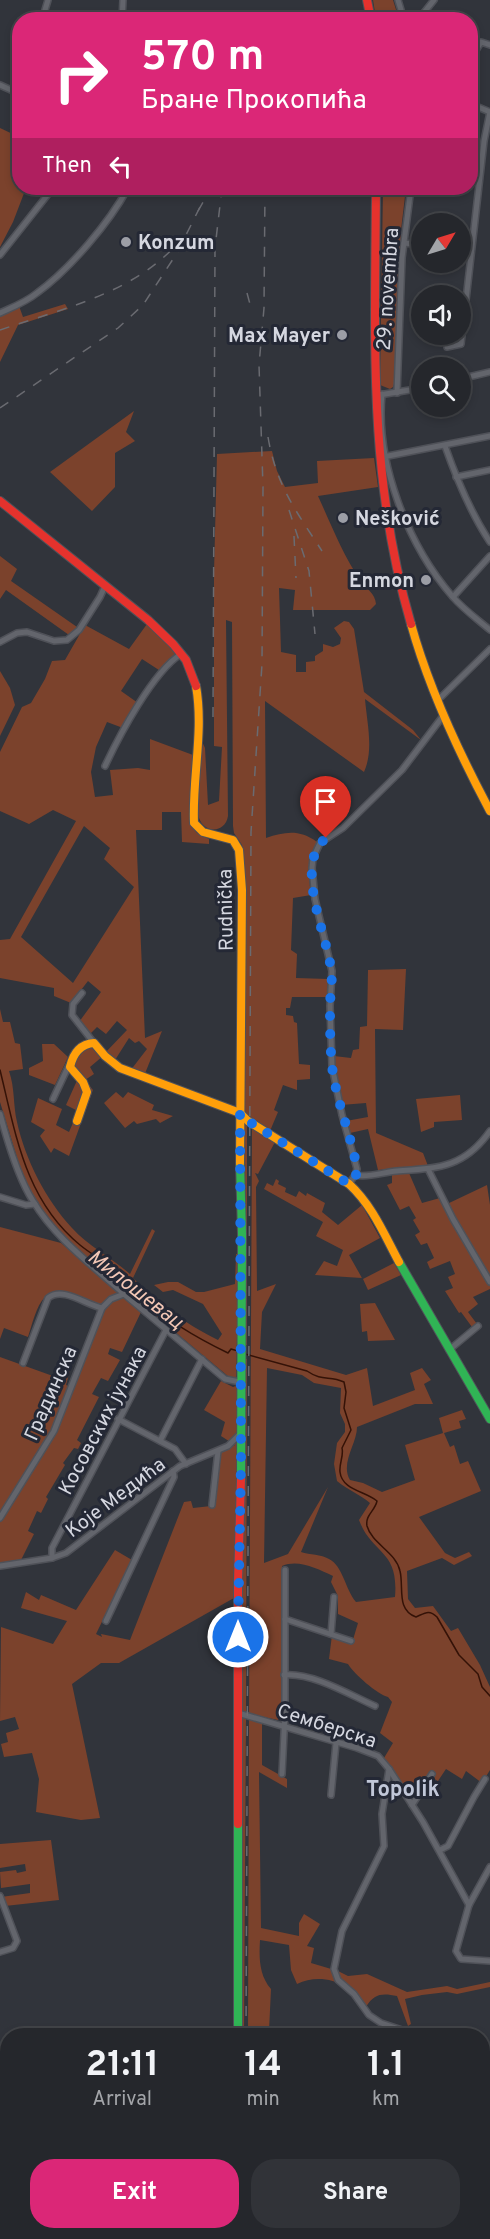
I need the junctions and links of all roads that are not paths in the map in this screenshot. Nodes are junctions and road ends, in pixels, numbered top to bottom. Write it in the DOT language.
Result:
graph roads {
  1 [pos="434,0"];
  2 [pos="424,12"];
  3 [pos="490,112"];
  4 [pos="47,195"];
  5 [pos="123,195"];
  6 [pos="376,195"];
  7 [pos="410,195"];
  8 [pos="404,243"];
  9 [pos="411,244"];
  10 [pos="471,253"];
  11 [pos="0,255"];
  12 [pos="469,273"];
  13 [pos="0,313"];
  14 [pos="447,347"];
  15 [pos="490,372"];
  16 [pos="471,376"];
  17 [pos="411,390"];
  18 [pos="397,393"];
  19 [pos="379,395"];
  20 [pos="490,436"];
  21 [pos="445,446"];
  22 [pos="382,457"];
  23 [pos="490,470"];
  24 [pos="456,477"];
  25 [pos="0,501"];
  26 [pos="490,543"];
  27 [pos="490,556"];
  28 [pos="105,586"];
  29 [pos="453,597"];
  30 [pos="490,630"];
  31 [pos="0,642"];
  32 [pos="490,650"];
  33 [pos="181,654"];
  34 [pos="437,701"];
  35 [pos="443,716"];
  36 [pos="105,766"];
  37 [pos="490,811"];
  38 [pos="82,993"];
  39 [pos="94,1042"];
  40 [pos="71,1061"];
  41 [pos="53,1099"];
  42 [pos="240,1113"];
  43 [pos="0,1114"];
  44 [pos="77,1121"];
  45 [pos="490,1131"];
  46 [pos="428,1169"];
  47 [pos="356,1175"];
  48 [pos="349,1184"];
  49 [pos="0,1197"];
  50 [pos="35,1204"];
  51 [pos="490,1282"];
  52 [pos="123,1294"];
  53 [pos="102,1308"];
  54 [pos="478,1326"];
  55 [pos="166,1330"];
  56 [pos="449,1350"];
  57 [pos="202,1359"];
  58 [pos="23,1363"];
  59 [pos="240,1382"];
  60 [pos="118,1419"];
  61 [pos="490,1419"];
  62 [pos="240,1434"];
  63 [pos="160,1441"];
  64 [pos="218,1451"];
  65 [pos="186,1464"];
  66 [pos="173,1472"];
  67 [pos="212,1505"];
  68 [pos="0,1518"];
  69 [pos="52,1558"];
  70 [pos="0,1566"];
  71 [pos="285,1570"];
  72 [pos="334,1597"];
  73 [pos="285,1619"];
  74 [pos="106,1621"];
  75 [pos="331,1634"];
  76 [pos="351,1641"];
  77 [pos="284,1675"];
  78 [pos="375,1706"];
  79 [pos="238,1713"];
  80 [pos="284,1727"];
  81 [pos="336,1743"];
  82 [pos="389,1768"];
  83 [pos="282,1774"];
  84 [pos="432,1774"];
  85 [pos="485,1779"];
  86 [pos="331,1795"];
  87 [pos="412,1805"];
  88 [pos="440,1850"];
  89 [pos="490,1866"];
  90 [pos="0,1896"];
  91 [pos="469,1905"];
  92 [pos="0,1952"];
  93 [pos="490,1961"];
  94 [pos="238,2028"];
  95 [pos="397,2028"];
  1 -- 2 [label="street"];
  3 -- 10 [label="street"];
  4 -- 11 [label="street"];
  5 -- 13 [label="street"];
  6 -- 19 [label="street"];
  7 -- 8 [label="street, 29. novembra"];
  8 -- 9 [label="street"];
  8 -- 18 [label="street, 29. novembra"];
  12 -- 14 [label="street"];
  15 -- 16 [label="street"];
  17 -- 18 [label="street"];
  18 -- 19 [label="street"];
  19 -- 22 [label="street"];
  20 -- 21 [label="street"];
  21 -- 22 [label="street"];
  21 -- 24 [label="street"];
  22 -- 29 [label="street"];
  22 -- 34 [label="street"];
  23 -- 24 [label="street"];
  24 -- 26 [label="street"];
  25 -- 28 [label="street, Rudnička"];
  27 -- 29 [label="street"];
  28 -- 31 [label="street"];
  28 -- 33 [label="street, Rudnička"];
  29 -- 30 [label="street"];
  32 -- 34 [label="street"];
  33 -- 36 [label="street"];
  33 -- 42 [label="street, Rudnička"];
  34 -- 35 [label="street"];
  35 -- 37 [label="street"];
  35 -- 47 [label="street"];
  38 -- 39 [label="street"];
  39 -- 40 [label="street"];
  39 -- 42 [label="street"];
  40 -- 41 [label="street"];
  40 -- 44 [label="street"];
  42 -- 48 [label="street"];
  42 -- 59 [label="street"];
  43 -- 50 [label="street"];
  45 -- 46 [label="street"];
  46 -- 47 [label="street"];
  46 -- 51 [label="street"];
  47 -- 48 [label="street"];
  48 -- 56 [label="street"];
  49 -- 50 [label="street"];
  50 -- 52 [label="street"];
  52 -- 53 [label="street"];
  52 -- 55 [label="street"];
  53 -- 58 [label="street"];
  53 -- 68 [label="street, Градинска"];
  54 -- 56 [label="street"];
  55 -- 57 [label="street"];
  55 -- 60 [label="street, Косовских јунака"];
  56 -- 61 [label="street"];
  57 -- 59 [label="street"];
  57 -- 63 [label="street"];
  59 -- 62 [label="street"];
  60 -- 63 [label="street"];
  60 -- 69 [label="street, Косовских јунака"];
  62 -- 64 [label="street, Које Медића"];
  62 -- 79 [label="street"];
  63 -- 65 [label="street"];
  64 -- 65 [label="street, Које Медића"];
  64 -- 67 [label="street"];
  65 -- 66 [label="street, Које Медића"];
  66 -- 69 [label="street, Које Медића"];
  66 -- 74 [label="street"];
  69 -- 70 [label="street, Које Медића"];
  71 -- 73 [label="street"];
  72 -- 75 [label="street"];
  73 -- 75 [label="street"];
  73 -- 77 [label="street"];
  75 -- 76 [label="street"];
  77 -- 78 [label="street"];
  77 -- 80 [label="street"];
  79 -- 80 [label="street, Семберска"];
  79 -- 94 [label="street"];
  80 -- 81 [label="street, Семберска"];
  80 -- 83 [label="street"];
  81 -- 82 [label="street, Семберска"];
  81 -- 86 [label="street"];
  82 -- 87 [label="street, Семберска"];
  82 -- 95 [label="street"];
  84 -- 87 [label="street"];
  85 -- 88 [label="street"];
  87 -- 88 [label="street, Семберска"];
  88 -- 91 [label="street, Семберска"];
  89 -- 91 [label="street"];
  90 -- 92 [label="street"];
  91 -- 93 [label="street"];
}
